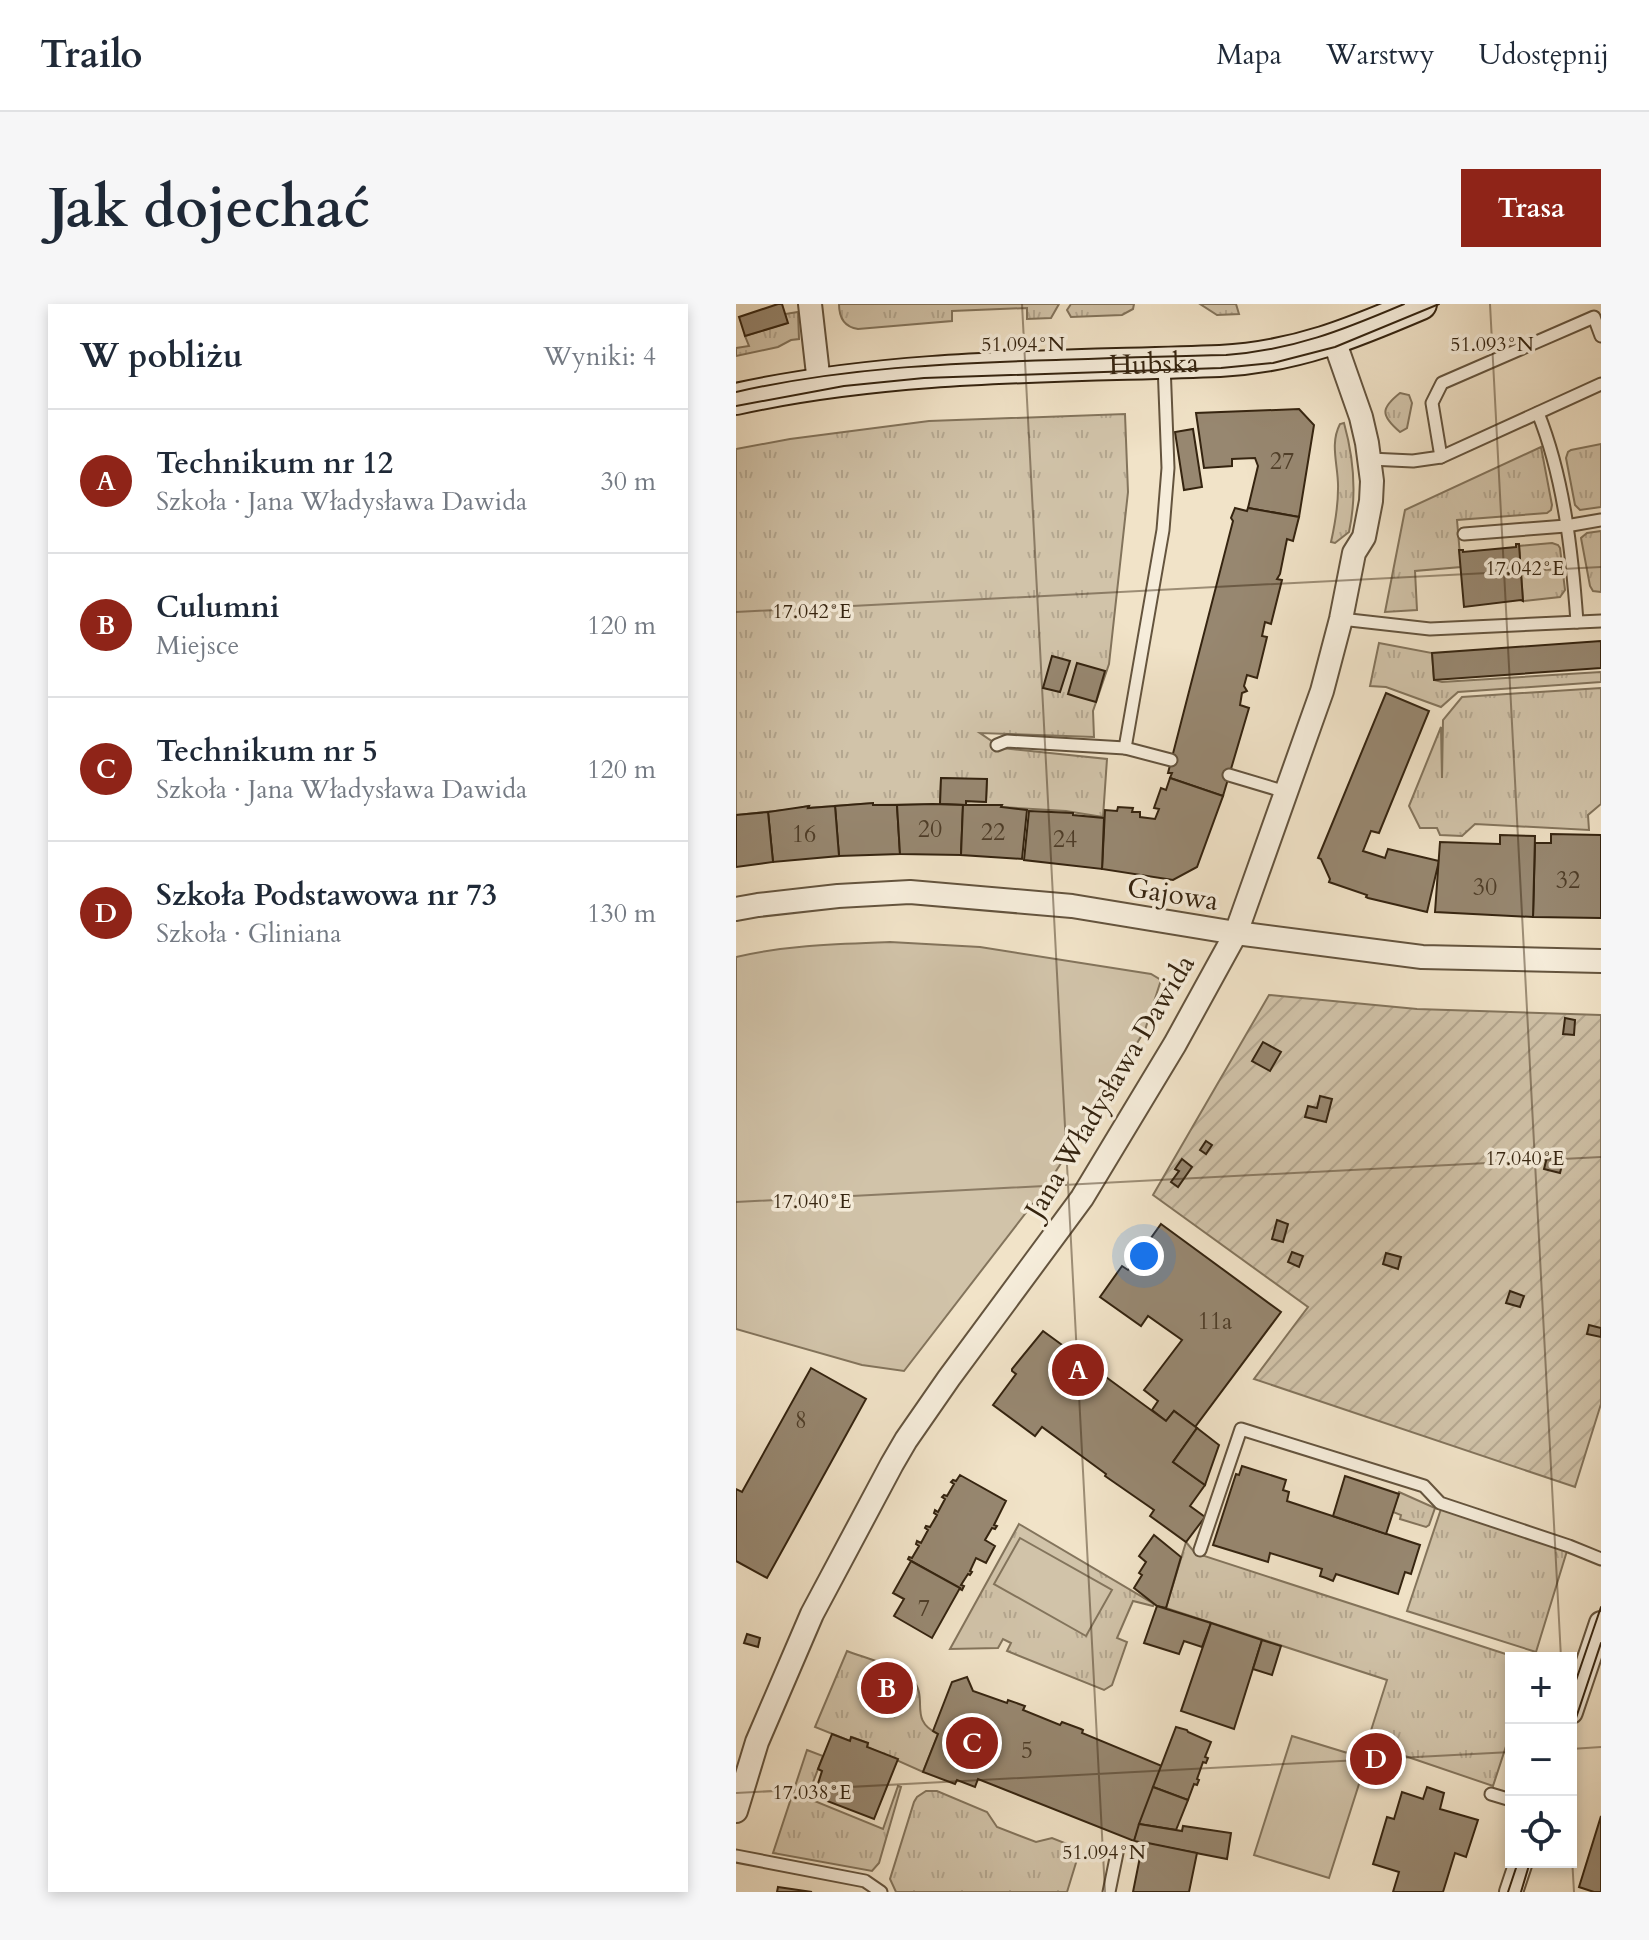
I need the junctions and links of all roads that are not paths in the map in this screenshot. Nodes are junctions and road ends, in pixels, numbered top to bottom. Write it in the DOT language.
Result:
graph roads {
  1 [pos="810,304"];
  2 [pos="1421,304"];
  3 [pos="1601,336"];
  4 [pos="1334,340"];
  5 [pos="1164,363"];
  6 [pos="819,383"];
  7 [pos="1601,384"];
  8 [pos="736,399"];
  9 [pos="1538,413"];
  10 [pos="1441,457"];
  11 [pos="1370,459"];
  12 [pos="1601,520"];
  13 [pos="1566,526"];
  14 [pos="1464,534"];
  15 [pos="1341,619"];
  16 [pos="1601,621"];
  17 [pos="1577,622"];
  18 [pos="997,745"];
  19 [pos="1125,748"];
  20 [pos="1171,760"];
  21 [pos="1229,775"];
  22 [pos="1286,792"];
  23 [pos="736,909"];
  24 [pos="1236,933"];
  25 [pos="1601,961"];
  26 [pos="1200,1550"];
  27 [pos="1601,1559"];
  28 [pos="1601,1623"];
  29 [pos="1577,1694"];
  30 [pos="1491,1794"];
  31 [pos="1505,1798"];
  32 [pos="736,1811"];
  33 [pos="1117,1853"];
  34 [pos="736,1856"];
  35 [pos="1519,1868"];
  36 [pos="881,1892"];
  37 [pos="1109,1892"];
  38 [pos="1511,1892"];
  1 -- 6 [label="street"];
  2 -- 4 [label="street, Hubska"];
  3 -- 10 [label="lane"];
  4 -- 5 [label="street, Hubska"];
  4 -- 11 [label="street, Jana Władysława Dawida"];
  5 -- 6 [label="street, Hubska"];
  5 -- 19 [label="lane"];
  6 -- 8 [label="street, Hubska"];
  7 -- 9 [label="lane"];
  9 -- 10 [label="lane"];
  9 -- 13 [label="lane"];
  10 -- 11 [label="lane"];
  11 -- 15 [label="street, Jana Władysława Dawida"];
  12 -- 13 [label="lane"];
  13 -- 14 [label="lane"];
  13 -- 17 [label="lane"];
  15 -- 17 [label="lane"];
  15 -- 22 [label="street, Jana Władysława Dawida"];
  16 -- 17 [label="lane"];
  18 -- 19 [label="lane"];
  19 -- 20 [label="lane"];
  21 -- 22 [label="lane"];
  22 -- 24 [label="street, Jana Władysława Dawida"];
  23 -- 24 [label="street, Gajowa"];
  24 -- 25 [label="street, Gajowa"];
  24 -- 32 [label="street, Jana Władysława Dawida"];
  26 -- 27 [label="lane"];
  28 -- 29 [label="street"];
  30 -- 31 [label="lane"];
  33 -- 37 [label="lane"];
  34 -- 36 [label="lane"];
  35 -- 38 [label="street"];
}
